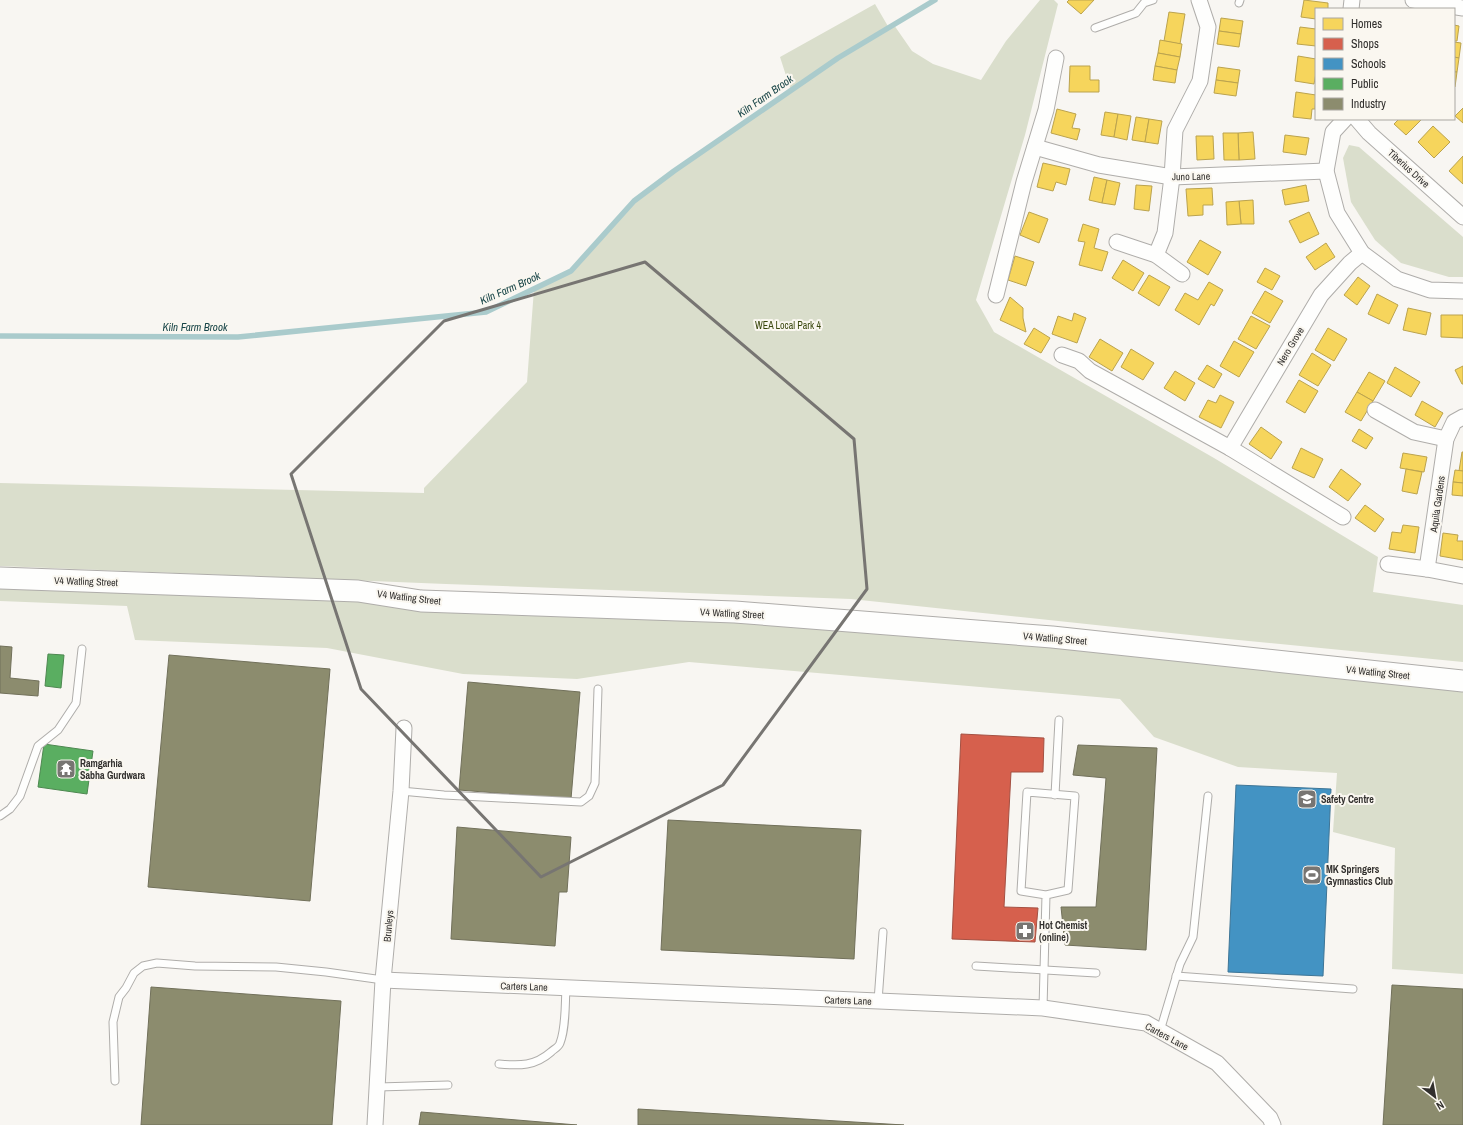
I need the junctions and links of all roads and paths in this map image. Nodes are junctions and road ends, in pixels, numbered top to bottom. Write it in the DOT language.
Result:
graph roads {
  1 [pos="1153,0"];
  2 [pos="1199,0"];
  3 [pos="1413,0"];
  4 [pos="1463,8"];
  5 [pos="1095,28"];
  6 [pos="1056,58"];
  7 [pos="1344,120"];
  8 [pos="1358,120"];
  9 [pos="1035,147"];
  10 [pos="1326,171"];
  11 [pos="1172,177"];
  12 [pos="1463,217"];
  13 [pos="1118,242"];
  14 [pos="1362,253"];
  15 [pos="1156,255"];
  16 [pos="1182,274"];
  17 [pos="1463,291"];
  18 [pos="996,295"];
  19 [pos="1062,355"];
  20 [pos="1375,410"];
  21 [pos="1463,417"];
  22 [pos="1446,440"];
  23 [pos="1230,448"];
  24 [pos="1343,517"];
  25 [pos="1388,564"];
  26 [pos="1428,569"];
  27 [pos="1463,576"];
  28 [pos="0,578"];
  29 [pos="82,649"];
  30 [pos="1463,681"];
  31 [pos="598,689"];
  32 [pos="1059,720"];
  33 [pos="404,728"];
  34 [pos="402,790"];
  35 [pos="1055,794"];
  36 [pos="1208,796"];
  37 [pos="0,816"];
  38 [pos="1046,895"];
  39 [pos="883,932"];
  40 [pos="976,966"];
  41 [pos="1044,969"];
  42 [pos="1096,973"];
  43 [pos="1176,976"];
  44 [pos="384,980"];
  45 [pos="566,988"];
  46 [pos="1353,989"];
  47 [pos="878,1001"];
  48 [pos="1043,1008"];
  49 [pos="1160,1031"];
  50 [pos="499,1064"];
  51 [pos="115,1081"];
  52 [pos="448,1085"];
  53 [pos="378,1087"];
  54 [pos="376,1125"];
  55 [pos="1272,1125"];
  1 -- 5 [label="lane"];
  2 -- 11 [label="street"];
  3 -- 4 [label="street"];
  6 -- 9 [label="street"];
  7 -- 10 [label="street"];
  8 -- 12 [label="street, Tiberius Drive"];
  9 -- 11 [label="street, Juno Lane"];
  9 -- 18 [label="street"];
  10 -- 11 [label="street, Juno Lane"];
  10 -- 14 [label="street"];
  11 -- 15 [label="street"];
  13 -- 15 [label="street"];
  14 -- 17 [label="street"];
  14 -- 23 [label="street, Nero Grove"];
  15 -- 16 [label="street"];
  19 -- 23 [label="street"];
  20 -- 22 [label="street"];
  21 -- 22 [label="street, Aquila Gardens"];
  22 -- 26 [label="street, Aquila Gardens"];
  23 -- 24 [label="street"];
  25 -- 26 [label="street"];
  26 -- 27 [label="street"];
  28 -- 30 [label="street, V4 Watling Street"];
  29 -- 37 [label="lane"];
  31 -- 34 [label="lane"];
  32 -- 35 [label="lane"];
  33 -- 34 [label="street, Brunleys"];
  34 -- 44 [label="street, Brunleys"];
  35 -- 38 [label="lane"];
  35 -- 38 [label="lane"];
  36 -- 43 [label="lane"];
  38 -- 41 [label="lane"];
  39 -- 47 [label="lane"];
  40 -- 41 [label="lane"];
  41 -- 42 [label="lane"];
  41 -- 48 [label="lane"];
  43 -- 46 [label="lane"];
  43 -- 49 [label="lane"];
  44 -- 45 [label="street, Carters Lane"];
  44 -- 51 [label="lane"];
  44 -- 53 [label="street, Brunleys"];
  45 -- 47 [label="street, Carters Lane"];
  45 -- 50 [label="lane"];
  47 -- 48 [label="street, Carters Lane"];
  48 -- 49 [label="street, Carters Lane"];
  49 -- 55 [label="street, Carters Lane"];
  52 -- 53 [label="lane"];
  53 -- 54 [label="street, Brunleys"];
}
